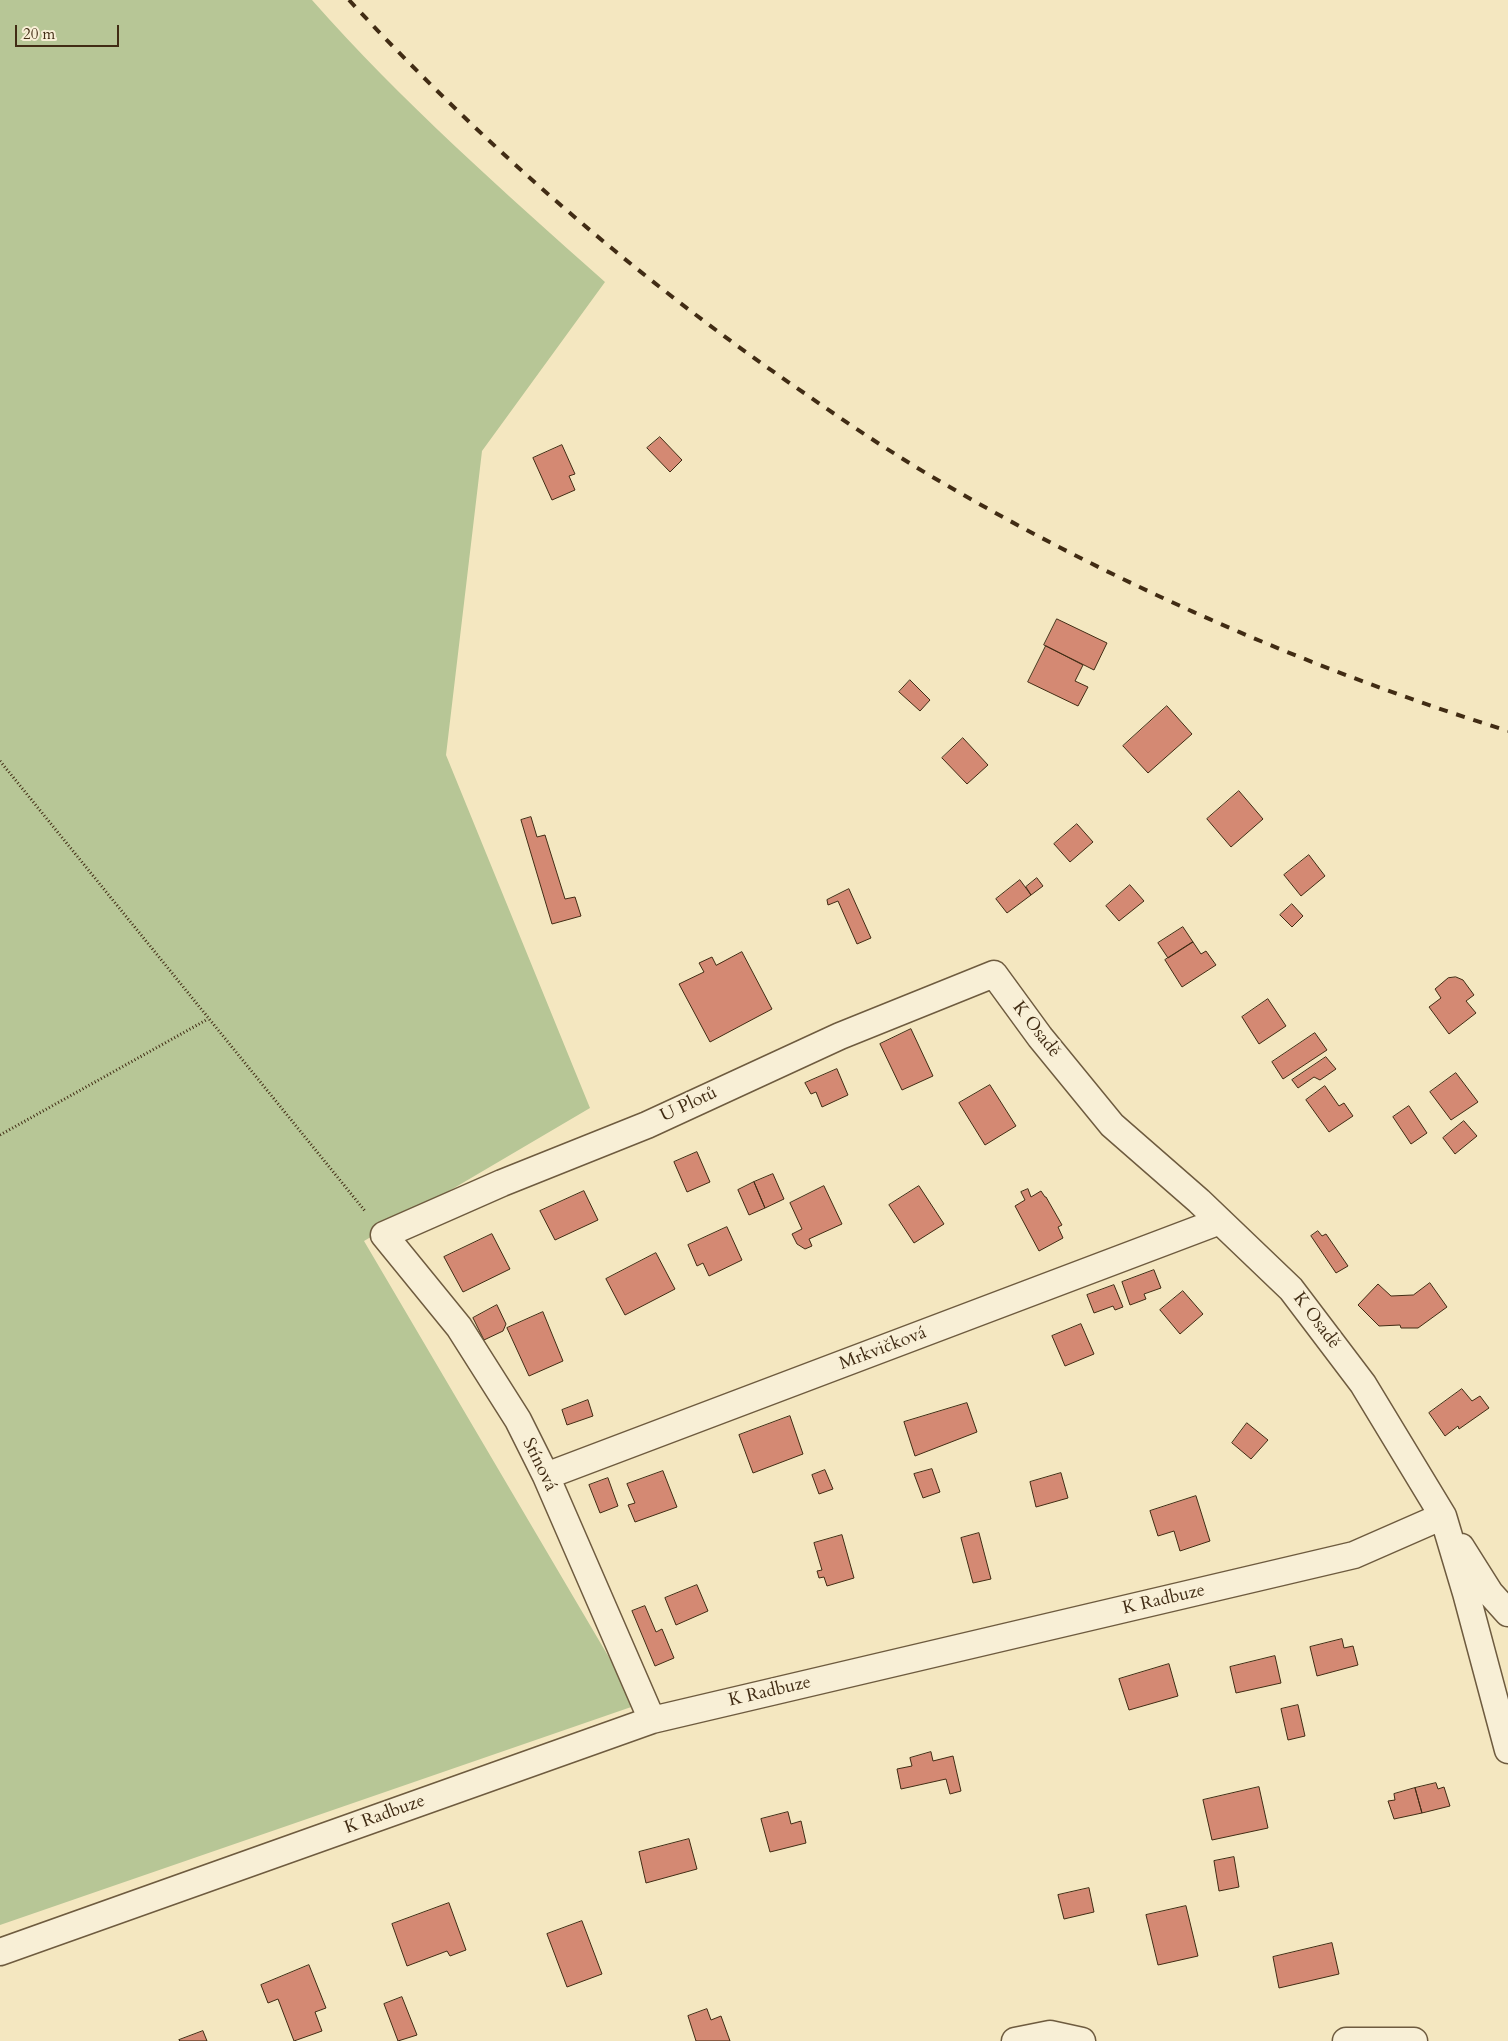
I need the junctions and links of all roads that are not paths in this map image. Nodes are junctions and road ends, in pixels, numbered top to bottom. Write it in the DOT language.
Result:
graph roads {
  1 [pos="994,974"];
  2 [pos="1220,1221"];
  3 [pos="384,1235"];
  4 [pos="546,1476"];
  5 [pos="1443,1516"];
  6 [pos="1508,1613"];
  7 [pos="652,1720"];
  8 [pos="1508,1750"];
  9 [pos="0,1952"];
  10 [pos="1015,2041"];
  11 [pos="1082,2041"];
  12 [pos="1346,2041"];
  13 [pos="1414,2041"];
  1 -- 2 [label="street, K Osadě"];
  1 -- 3 [label="street, U Plotů"];
  2 -- 4 [label="street, Mrkvičková"];
  2 -- 5 [label="street, K Osadě"];
  3 -- 4 [label="street, Stínová"];
  4 -- 7 [label="street, Stínová"];
  5 -- 6 [label="street"];
  5 -- 7 [label="street, K Radbuze"];
  5 -- 8 [label="street, K Osadě"];
  7 -- 9 [label="street, K Radbuze"];
  10 -- 11 [label="street"];
  12 -- 13 [label="street"];
}
